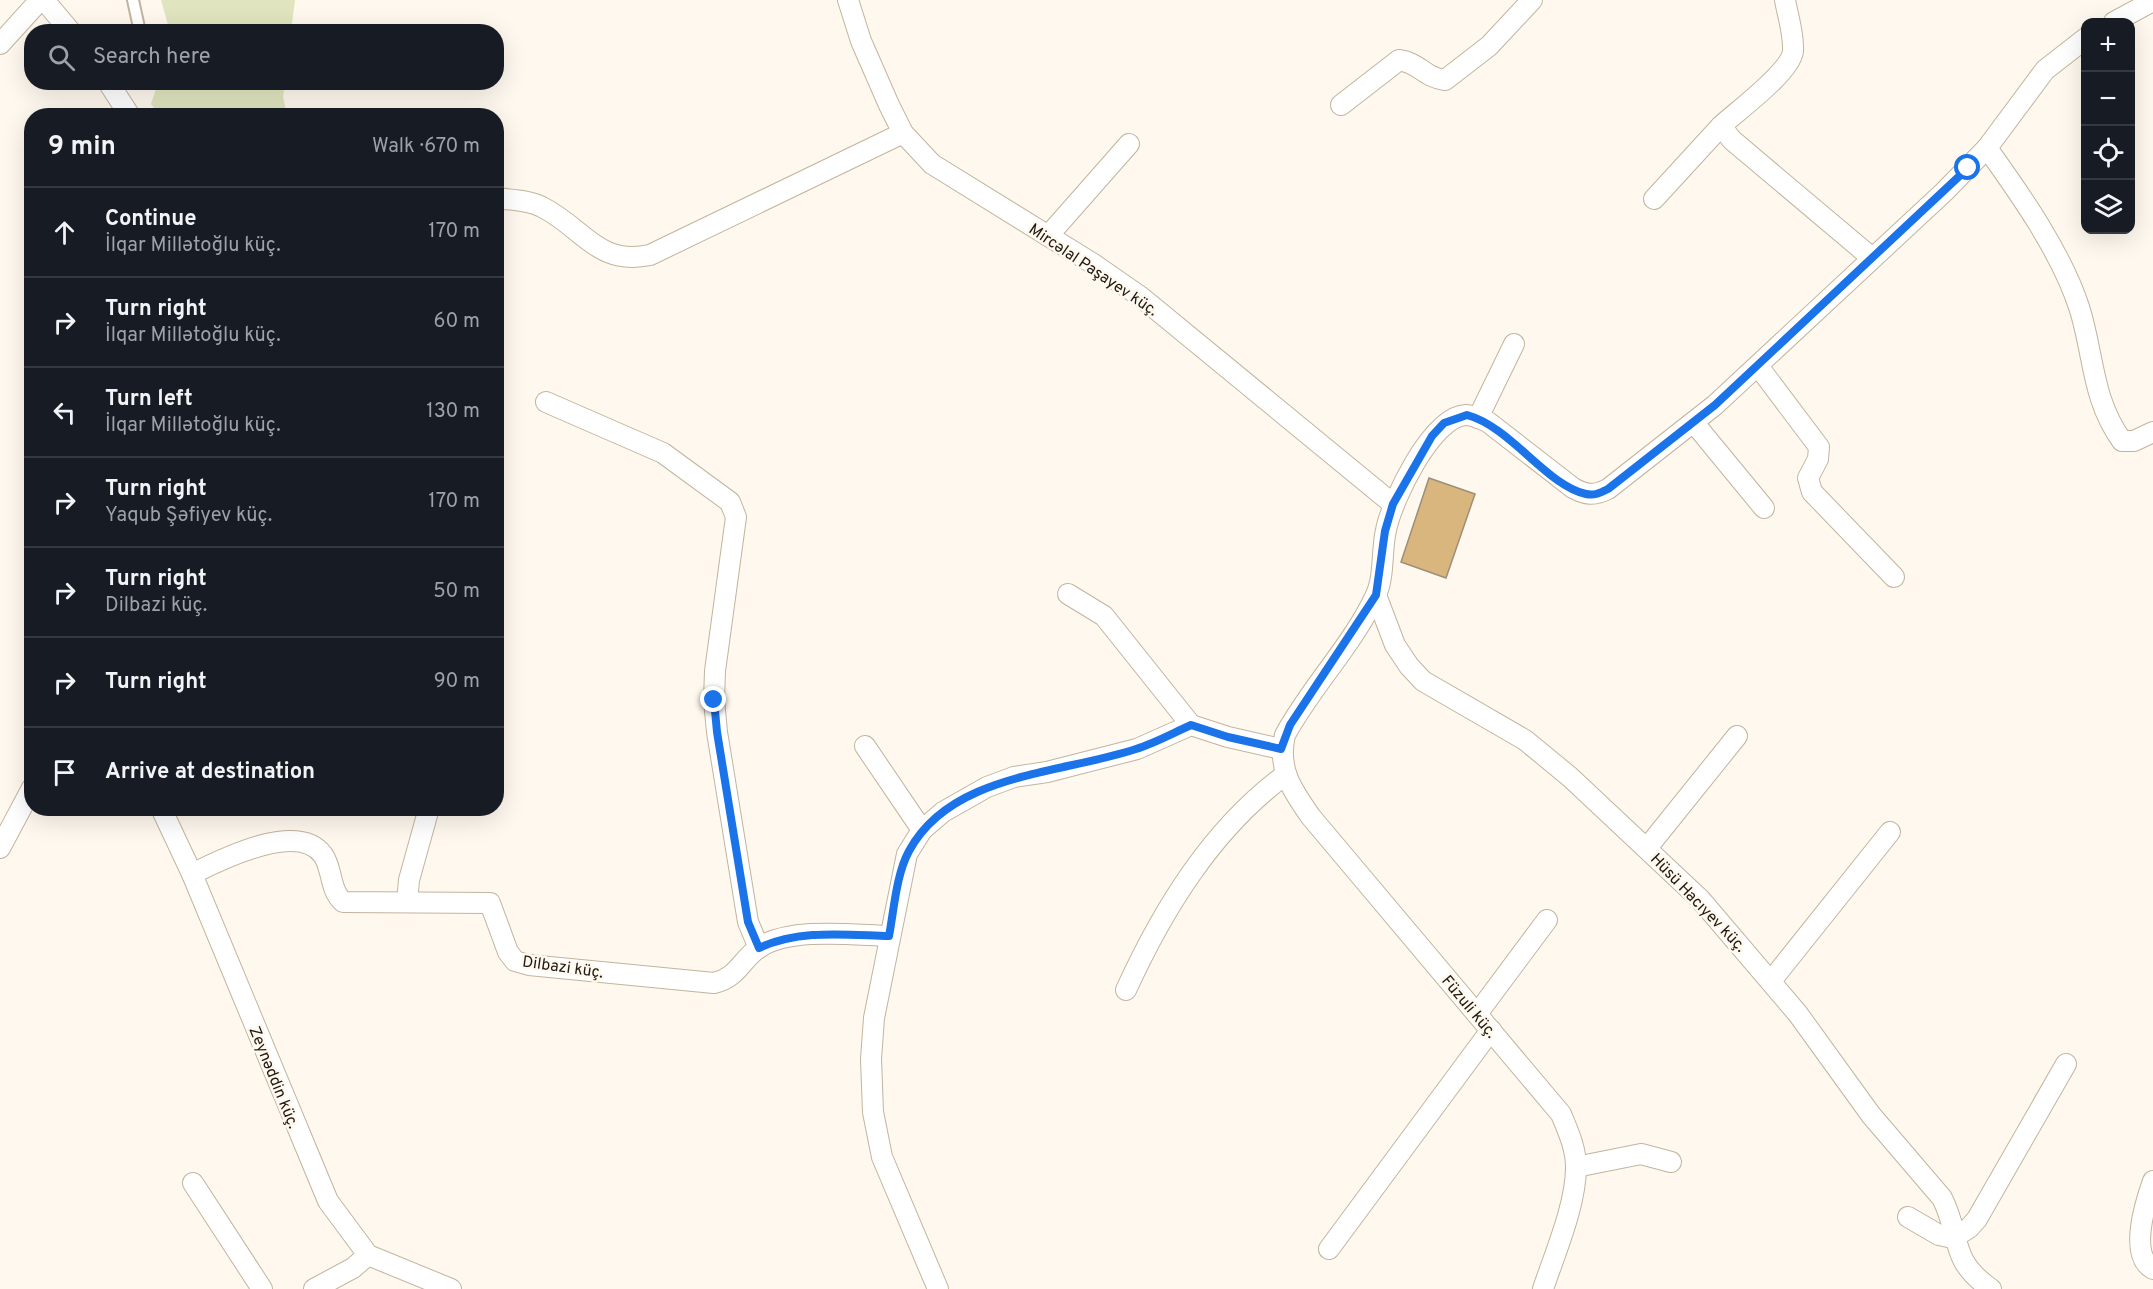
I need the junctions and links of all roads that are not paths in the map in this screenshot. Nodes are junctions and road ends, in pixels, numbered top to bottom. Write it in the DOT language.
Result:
graph roads {
  1 [pos="42,0"];
  2 [pos="133,0"];
  3 [pos="848,0"];
  4 [pos="1532,0"];
  5 [pos="1785,0"];
  6 [pos="2153,1"];
  7 [pos="2121,18"];
  8 [pos="64,24"];
  9 [pos="138,24"];
  10 [pos="2081,41"];
  11 [pos="0,44"];
  12 [pos="118,90"];
  13 [pos="1341,105"];
  14 [pos="126,108"];
  15 [pos="1721,126"];
  16 [pos="903,133"];
  17 [pos="1129,144"];
  18 [pos="1987,148"];
  19 [pos="504,199"];
  20 [pos="1654,199"];
  21 [pos="1048,236"];
  22 [pos="1872,258"];
  23 [pos="1514,344"];
  24 [pos="1758,366"];
  25 [pos="546,402"];
  26 [pos="1478,418"];
  27 [pos="1694,423"];
  28 [pos="2153,432"];
  29 [pos="1393,504"];
  30 [pos="1764,508"];
  31 [pos="1894,578"];
  32 [pos="1068,594"];
  33 [pos="1376,595"];
  34 [pos="1191,725"];
  35 [pos="1737,736"];
  36 [pos="865,746"];
  37 [pos="1281,749"];
  38 [pos="1285,775"];
  39 [pos="24,803"];
  40 [pos="165,816"];
  41 [pos="427,816"];
  42 [pos="922,830"];
  43 [pos="1890,832"];
  44 [pos="0,848"];
  45 [pos="1647,849"];
  46 [pos="192,874"];
  47 [pos="407,902"];
  48 [pos="1547,920"];
  49 [pos="889,936"];
  50 [pos="759,948"];
  51 [pos="1771,981"];
  52 [pos="1126,990"];
  53 [pos="1477,1014"];
  54 [pos="1491,1030"];
  55 [pos="2066,1064"];
  56 [pos="1671,1162"];
  57 [pos="1576,1167"];
  58 [pos="2153,1181"];
  59 [pos="193,1183"];
  60 [pos="1908,1216"];
  61 [pos="1953,1238"];
  62 [pos="1329,1249"];
  63 [pos="368,1255"];
  64 [pos="2153,1269"];
  65 [pos="262,1289"];
  66 [pos="315,1289"];
  67 [pos="451,1289"];
  68 [pos="938,1289"];
  69 [pos="1543,1289"];
  70 [pos="1991,1289"];
  1 -- 8 [label="street"];
  1 -- 11 [label="street"];
  2 -- 9 [label="lane"];
  3 -- 16 [label="street, Mircəlal Paşayev küç."];
  4 -- 13 [label="street"];
  5 -- 15 [label="street"];
  6 -- 7 [label="street"];
  10 -- 18 [label="street"];
  12 -- 14 [label="street"];
  15 -- 20 [label="street"];
  15 -- 22 [label="street"];
  16 -- 19 [label="street"];
  16 -- 21 [label="street, Mircəlal Paşayev küç."];
  17 -- 21 [label="street"];
  18 -- 22 [label="street"];
  18 -- 28 [label="street"];
  21 -- 29 [label="street, Mircəlal Paşayev küç."];
  22 -- 24 [label="street"];
  23 -- 26 [label="street"];
  24 -- 27 [label="street"];
  24 -- 31 [label="street"];
  25 -- 50 [label="street"];
  26 -- 27 [label="street"];
  26 -- 29 [label="street"];
  27 -- 30 [label="street"];
  29 -- 33 [label="street"];
  32 -- 34 [label="street"];
  33 -- 37 [label="street"];
  33 -- 45 [label="street, Hüsü Hacıyev küç."];
  34 -- 37 [label="street"];
  34 -- 42 [label="street"];
  35 -- 45 [label="street"];
  36 -- 42 [label="street"];
  37 -- 38 [label="street, Füzuli küç."];
  38 -- 52 [label="street"];
  38 -- 53 [label="street, Füzuli küç."];
  39 -- 44 [label="street"];
  40 -- 46 [label="street, Zeynəddin küç."];
  41 -- 47 [label="street"];
  42 -- 49 [label="street"];
  43 -- 51 [label="street"];
  45 -- 51 [label="street, Hüsü Hacıyev küç."];
  46 -- 47 [label="street, Dilbazi küç."];
  46 -- 63 [label="street, Zeynəddin küç."];
  47 -- 50 [label="street, Dilbazi küç."];
  48 -- 53 [label="street"];
  49 -- 50 [label="street, Dilbazi küç."];
  49 -- 68 [label="street"];
  51 -- 61 [label="street, Hüsü Hacıyev küç."];
  53 -- 54 [label="street, Füzuli küç."];
  54 -- 57 [label="street, Füzuli küç."];
  54 -- 62 [label="street"];
  55 -- 61 [label="street"];
  56 -- 57 [label="street"];
  57 -- 69 [label="street, Füzuli küç."];
  58 -- 64 [label="street"];
  59 -- 65 [label="street"];
  60 -- 61 [label="street"];
  61 -- 70 [label="street, Hüsü Hacıyev küç."];
  63 -- 66 [label="street"];
  63 -- 67 [label="street, Zeynəddin küç."];
}
